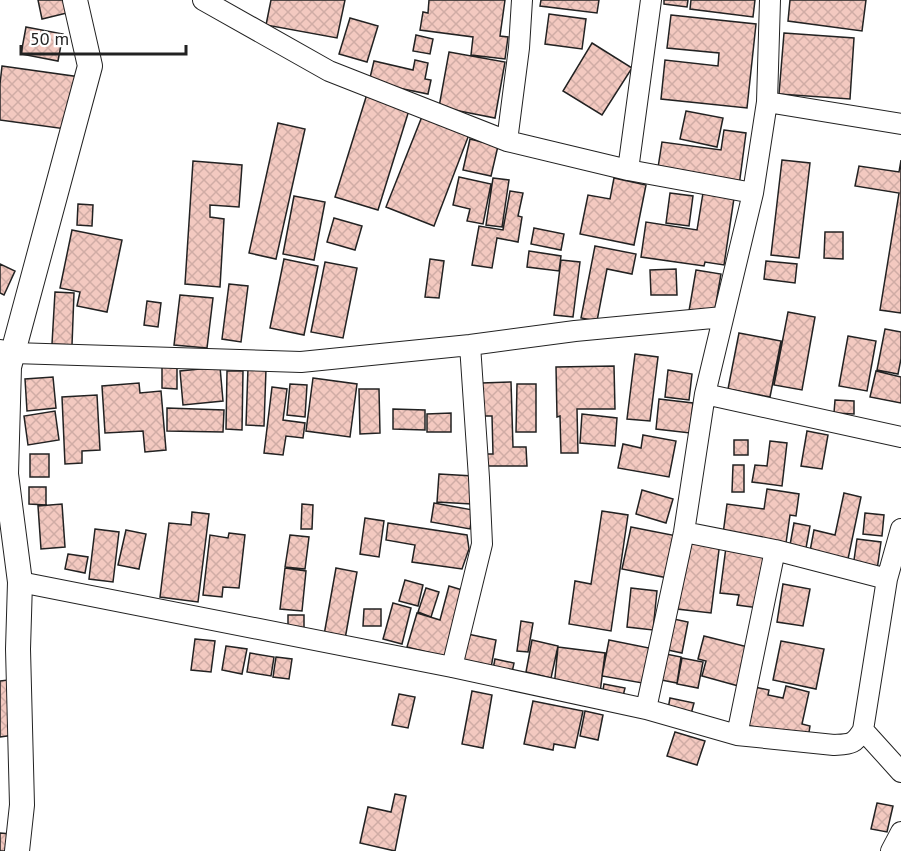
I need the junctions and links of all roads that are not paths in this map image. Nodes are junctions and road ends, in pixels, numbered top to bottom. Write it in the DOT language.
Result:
graph roads {
  1 [pos="75,0"];
  2 [pos="203,0"];
  3 [pos="522,0"];
  4 [pos="651,0"];
  5 [pos="770,0"];
  6 [pos="767,102"];
  7 [pos="901,124"];
  8 [pos="507,141"];
  9 [pos="628,170"];
  10 [pos="753,193"];
  11 [pos="723,317"];
  12 [pos="470,345"];
  13 [pos="6,351"];
  14 [pos="705,394"];
  15 [pos="901,436"];
  16 [pos="3,474"];
  17 [pos="901,528"];
  18 [pos="684,532"];
  19 [pos="775,550"];
  20 [pos="887,579"];
  21 [pos="20,582"];
  22 [pos="452,667"];
  23 [pos="646,709"];
  24 [pos="862,730"];
  25 [pos="737,735"];
  26 [pos="901,772"];
  27 [pos="901,832"];
  28 [pos="17,851"];
  29 [pos="891,851"];
  1 -- 13 [label="street"];
  2 -- 8 [label="street"];
  3 -- 8 [label="street"];
  4 -- 9 [label="street"];
  5 -- 6 [label="street"];
  6 -- 7 [label="street"];
  6 -- 10 [label="street"];
  8 -- 9 [label="street"];
  9 -- 10 [label="street"];
  10 -- 11 [label="street"];
  11 -- 12 [label="street"];
  11 -- 14 [label="street"];
  12 -- 13 [label="street"];
  12 -- 22 [label="street"];
  13 -- 16 [label="street"];
  14 -- 15 [label="street"];
  14 -- 18 [label="street"];
  16 -- 21 [label="street"];
  17 -- 20 [label="street"];
  18 -- 19 [label="street"];
  18 -- 23 [label="street"];
  19 -- 20 [label="street"];
  19 -- 25 [label="street"];
  20 -- 24 [label="street"];
  21 -- 22 [label="street"];
  21 -- 28 [label="street"];
  22 -- 23 [label="street"];
  23 -- 25 [label="street"];
  24 -- 25 [label="street"];
  24 -- 26 [label="street"];
  27 -- 29 [label="street"];
}
